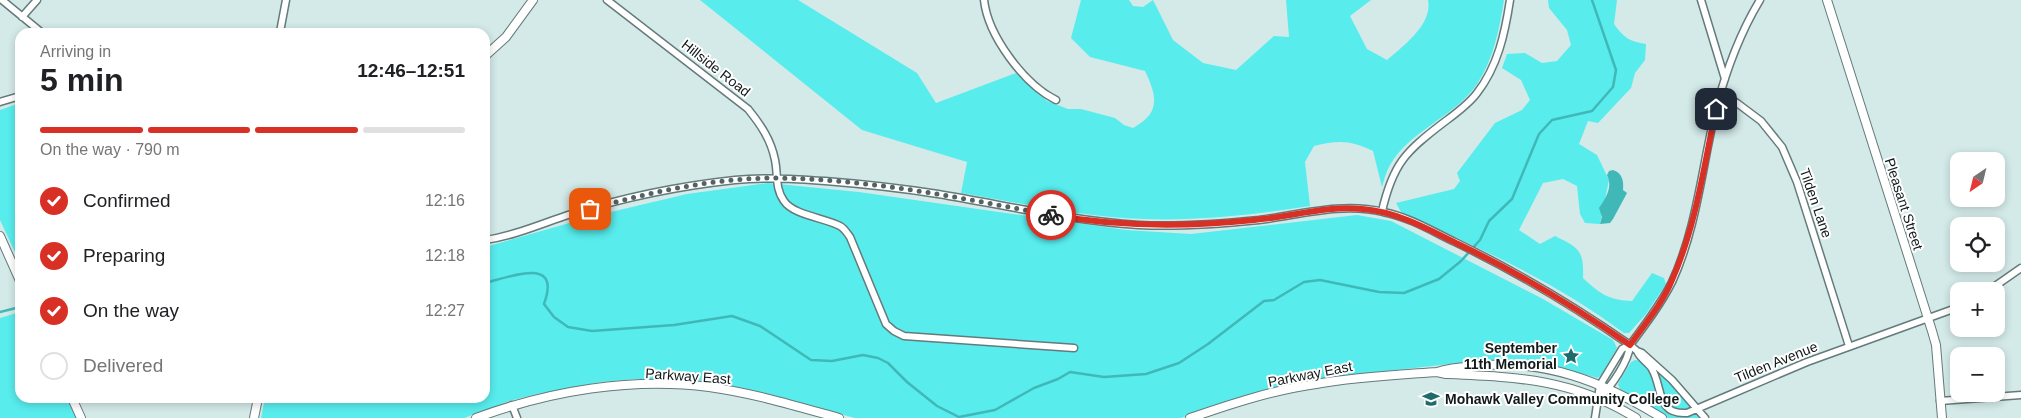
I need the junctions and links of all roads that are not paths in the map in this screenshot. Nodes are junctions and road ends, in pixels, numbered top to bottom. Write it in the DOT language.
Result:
graph roads {
  1 [pos="2,0"];
  2 [pos="37,0"];
  3 [pos="286,0"];
  4 [pos="533,0"];
  5 [pos="608,0"];
  6 [pos="984,0"];
  7 [pos="1510,0"];
  8 [pos="1701,0"];
  9 [pos="1760,0"];
  10 [pos="1827,0"];
  11 [pos="22,17"];
  12 [pos="35,28"];
  13 [pos="281,28"];
  14 [pos="490,51"];
  15 [pos="1725,79"];
  16 [pos="1721,94"];
  17 [pos="15,98"];
  18 [pos="1056,100"];
  19 [pos="0,102"];
  20 [pos="777,178"];
  21 [pos="1382,211"];
  22 [pos="0,236"];
  23 [pos="490,239"];
  24 [pos="2021,268"];
  25 [pos="15,270"];
  26 [pos="2001,282"];
  27 [pos="1950,310"];
  28 [pos="1928,319"];
  29 [pos="1630,345"];
  30 [pos="1848,346"];
  31 [pos="1074,348"];
  32 [pos="1637,351"];
  33 [pos="1437,372"];
  34 [pos="1600,385"];
  35 [pos="1609,389"];
  36 [pos="2021,395"];
  37 [pos="1599,398"];
  38 [pos="1940,401"];
  39 [pos="74,403"];
  40 [pos="257,403"];
  41 [pos="512,405"];
  42 [pos="1699,409"];
  43 [pos="81,418"];
  44 [pos="254,418"];
  45 [pos="476,418"];
  46 [pos="518,418"];
  47 [pos="839,418"];
  48 [pos="1190,418"];
  49 [pos="1595,418"];
  50 [pos="1636,418"];
  51 [pos="1662,418"];
  52 [pos="1705,418"];
  53 [pos="1942,418"];
  1 -- 11 [label="street"];
  2 -- 11 [label="street"];
  3 -- 13 [label="street"];
  4 -- 14 [label="street"];
  5 -- 20 [label="street, Hillside Road"];
  6 -- 18 [label="street"];
  7 -- 21 [label="street"];
  8 -- 15 [label="street"];
  9 -- 15 [label="street"];
  10 -- 28 [label="street, Pleasant Street"];
  11 -- 12 [label="street"];
  15 -- 16 [label="street"];
  16 -- 29 [label="street"];
  16 -- 30 [label="street, Tilden Lane"];
  17 -- 19 [label="street"];
  20 -- 21 [label="street"];
  20 -- 23 [label="street"];
  20 -- 31 [label="street, Hillside Road"];
  21 -- 29 [label="street"];
  22 -- 25 [label="street"];
  24 -- 26 [label="street"];
  27 -- 28 [label="street, Tilden Avenue"];
  28 -- 30 [label="street, Tilden Avenue"];
  28 -- 38 [label="street, Pleasant Street"];
  29 -- 32 [label="street"];
  29 -- 34 [label="street"];
  29 -- 35 [label="street"];
  30 -- 42 [label="street, Tilden Avenue"];
  32 -- 42 [label="street"];
  32 -- 42 [label="street, Tilden Avenue"];
  33 -- 34 [label="street, Parkway East"];
  33 -- 37 [label="street, Parkway East"];
  33 -- 48 [label="street, Parkway East"];
  34 -- 35 [label="street, Parkway East"];
  34 -- 37 [label="street"];
  35 -- 37 [label="street"];
  35 -- 51 [label="street, Parkway East"];
  36 -- 38 [label="street"];
  37 -- 49 [label="street"];
  37 -- 50 [label="street, Parkway East"];
  38 -- 53 [label="street, Pleasant Street"];
  39 -- 43 [label="street"];
  40 -- 44 [label="street"];
  41 -- 45 [label="street, Parkway East"];
  41 -- 46 [label="street"];
  41 -- 47 [label="street, Parkway East"];
  42 -- 52 [label="street"];
}
